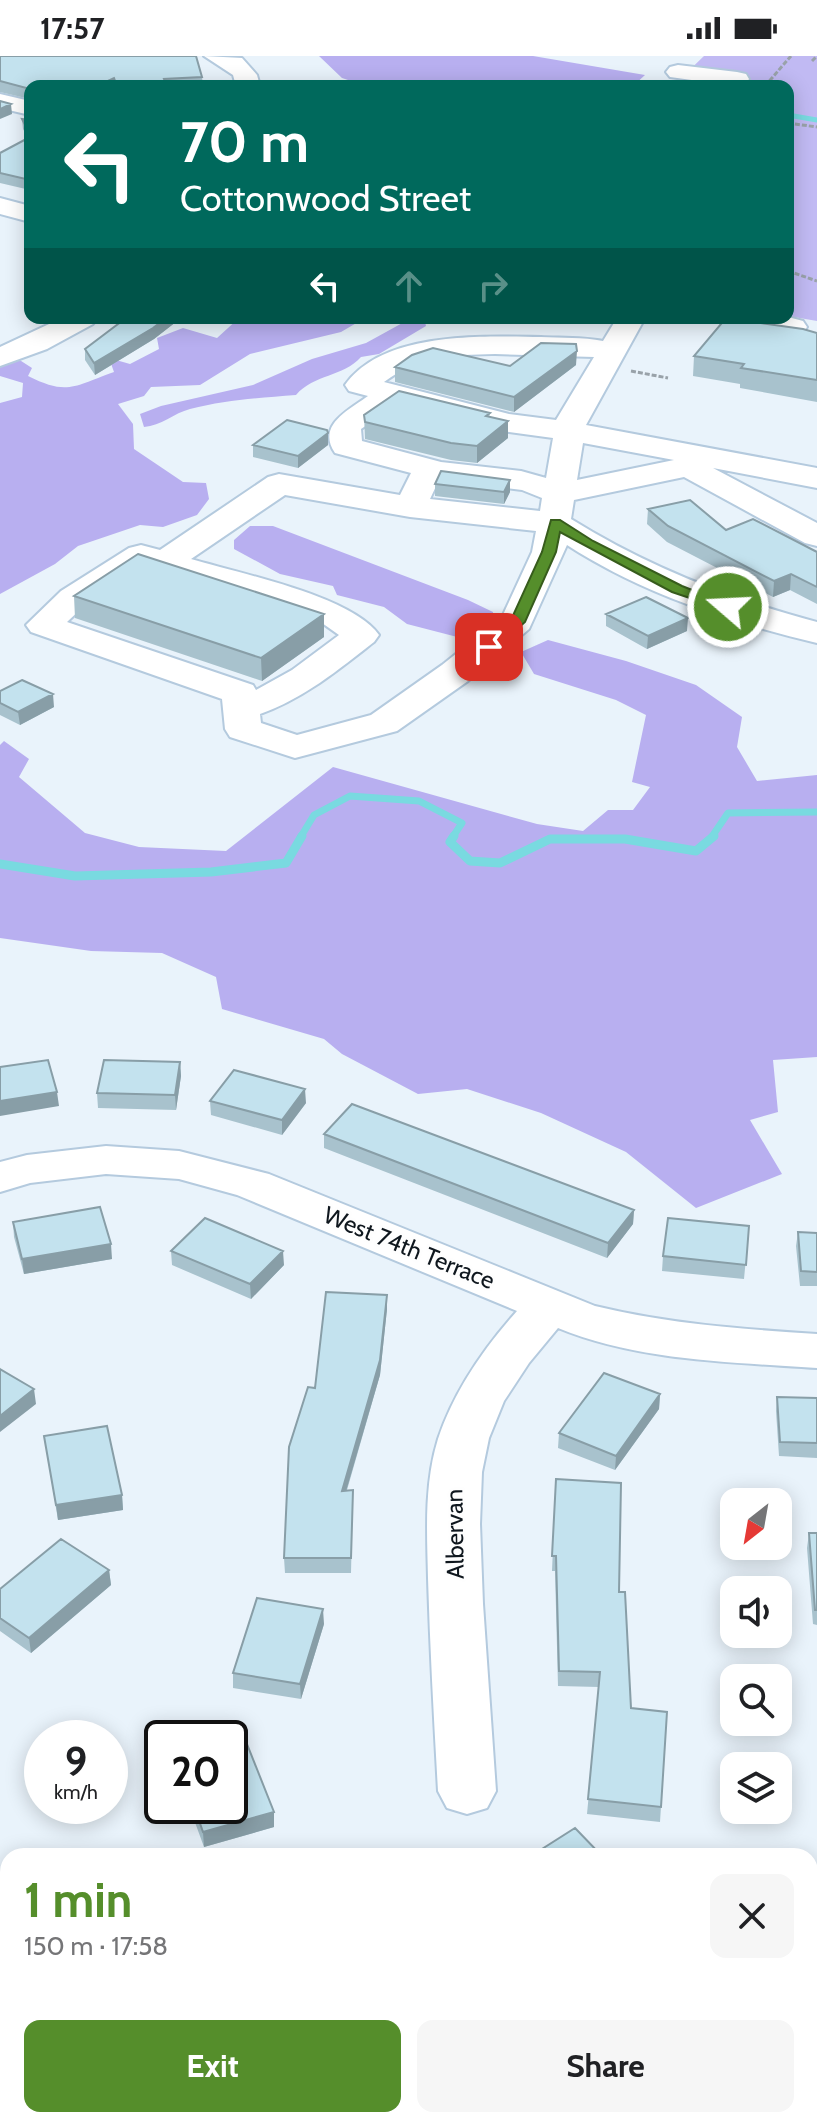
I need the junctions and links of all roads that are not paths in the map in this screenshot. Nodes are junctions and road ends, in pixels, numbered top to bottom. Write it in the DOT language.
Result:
graph roads {
  1 [pos="216,56"];
  2 [pos="679,71"];
  3 [pos="737,79"];
  4 [pos="248,80"];
  5 [pos="0,101"];
  6 [pos="24,107"];
  7 [pos="0,206"];
  8 [pos="24,212"];
  9 [pos="72,324"];
  10 [pos="628,324"];
  11 [pos="775,324"];
  12 [pos="793,327"];
  13 [pos="520,347"];
  14 [pos="614,348"];
  15 [pos="0,357"];
  16 [pos="393,393"];
  17 [pos="440,405"];
  18 [pos="532,426"];
  19 [pos="570,431"];
  20 [pos="692,462"];
  21 [pos="429,468"];
  22 [pos="817,478"];
  23 [pos="521,481"];
  24 [pos="410,507"];
  25 [pos="558,508"];
  26 [pos="817,536"];
  27 [pos="165,562"];
  28 [pos="817,633"];
  29 [pos="241,708"];
  30 [pos="0,1177"];
  31 [pos="550,1306"];
  32 [pos="817,1351"];
  33 [pos="467,1791"];
  1 -- 4 [label="street"];
  2 -- 3 [label="street"];
  5 -- 6 [label="street"];
  7 -- 8 [label="street"];
  9 -- 15 [label="street"];
  10 -- 14 [label="street"];
  11 -- 12 [label="street"];
  13 -- 14 [label="street"];
  13 -- 16 [label="street"];
  13 -- 17 [label="street"];
  14 -- 19 [label="street"];
  16 -- 17 [label="street"];
  16 -- 21 [label="street"];
  17 -- 18 [label="street"];
  18 -- 19 [label="street"];
  18 -- 23 [label="street"];
  19 -- 20 [label="street"];
  19 -- 25 [label="street"];
  20 -- 22 [label="street"];
  20 -- 25 [label="street"];
  20 -- 26 [label="street"];
  21 -- 23 [label="street"];
  21 -- 24 [label="street"];
  23 -- 25 [label="street"];
  24 -- 25 [label="street"];
  24 -- 27 [label="street"];
  25 -- 28 [label="street"];
  25 -- 29 [label="street"];
  27 -- 29 [label="street"];
  27 -- 29 [label="street"];
  30 -- 31 [label="street, West 74th Terrace"];
  31 -- 32 [label="street, West 74th Terrace"];
  31 -- 33 [label="street, Albervan"];
}
